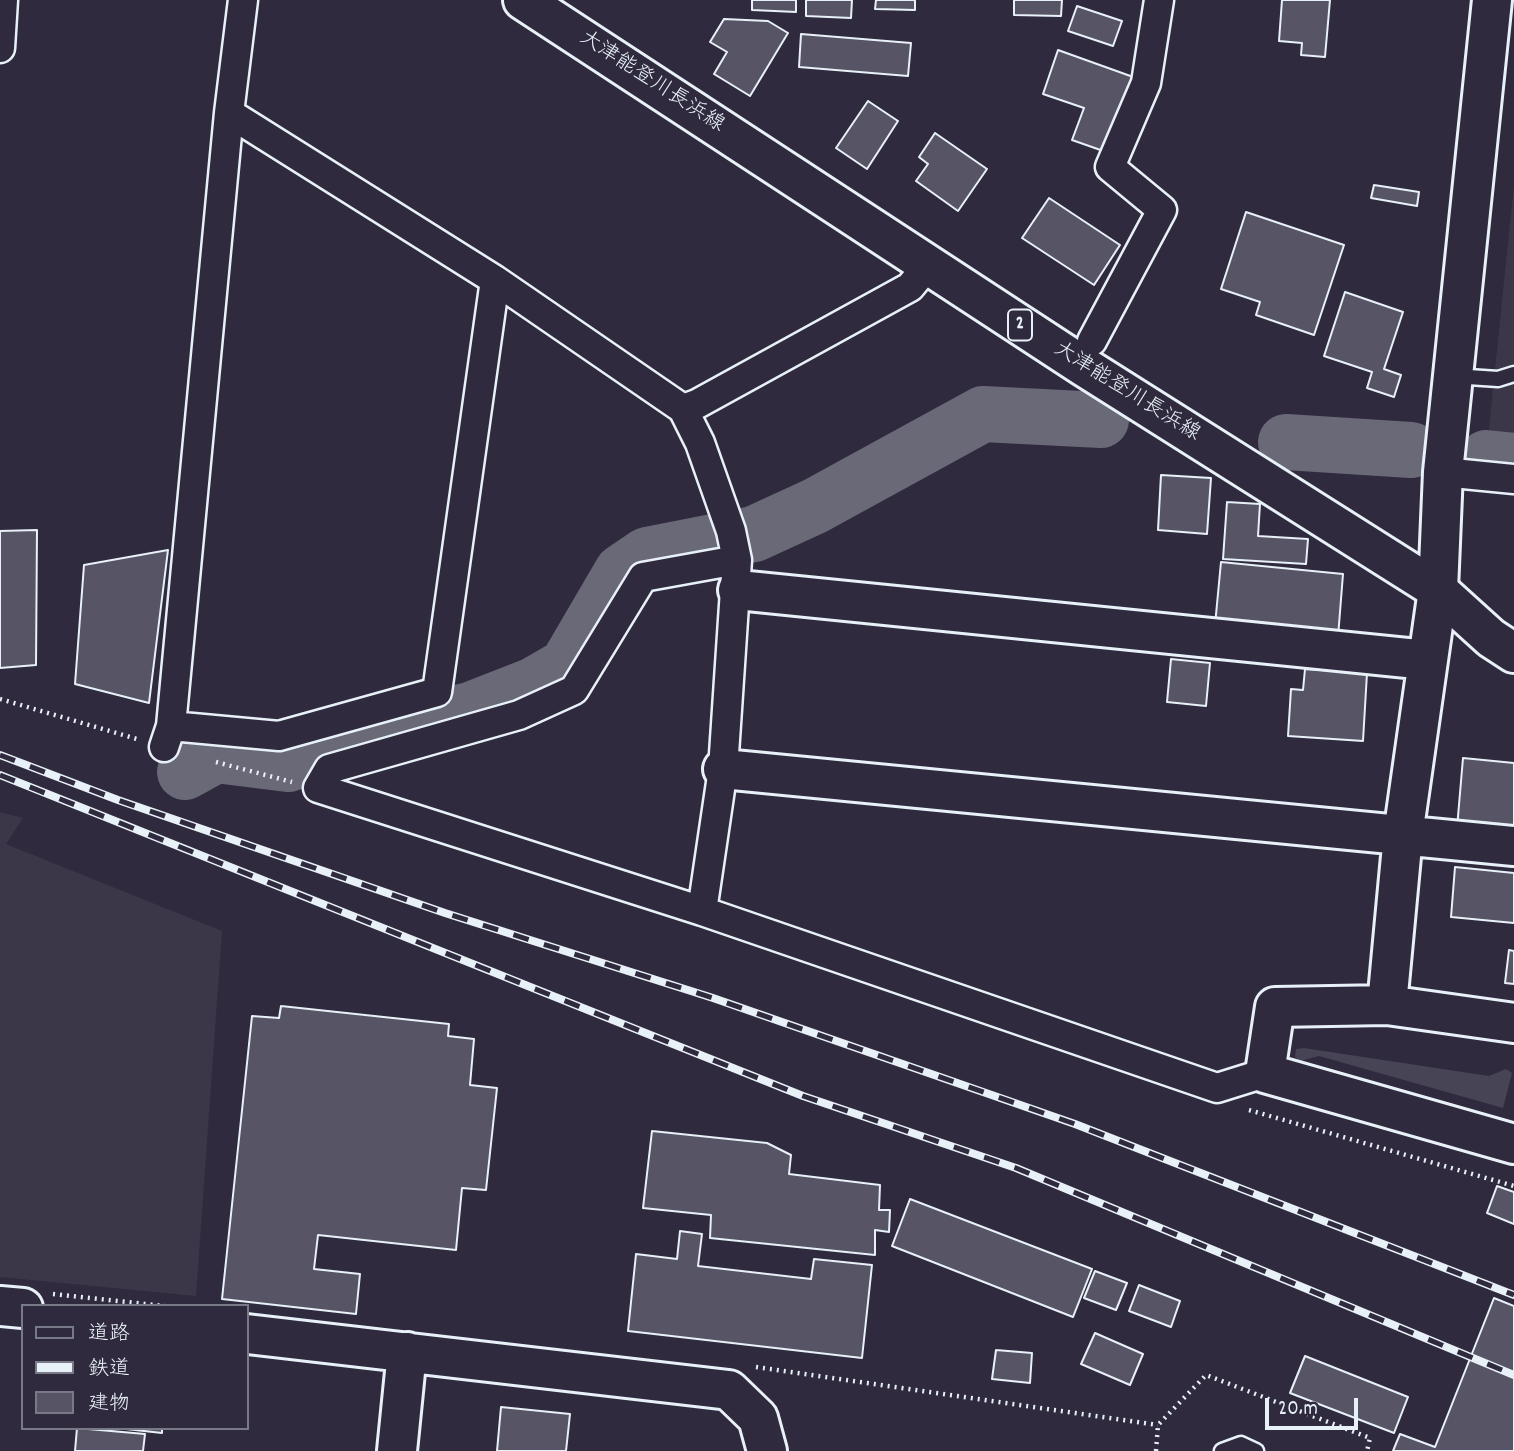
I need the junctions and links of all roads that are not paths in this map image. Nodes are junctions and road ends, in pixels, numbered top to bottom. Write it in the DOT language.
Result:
graph roads {
  1 [pos="3,0"];
  2 [pos="243,0"];
  3 [pos="523,0"];
  4 [pos="1159,0"];
  5 [pos="1492,0"];
  6 [pos="0,48"];
  7 [pos="229,113"];
  8 [pos="929,264"];
  9 [pos="495,280"];
  10 [pos="1093,341"];
  11 [pos="1514,374"];
  12 [pos="1452,376"];
  13 [pos="683,409"];
  14 [pos="1443,472"];
  15 [pos="1514,479"];
  16 [pos="736,559"];
  17 [pos="1438,590"];
  18 [pos="1514,653"];
  19 [pos="1427,660"];
  20 [pos="723,769"];
  21 [pos="1403,835"];
  22 [pos="1514,846"];
  23 [pos="702,911"];
  24 [pos="1388,1004"];
  25 [pos="1514,1023"];
  26 [pos="1265,1073"];
  27 [pos="1514,1144"];
  28 [pos="32,1301"];
  29 [pos="0,1306"];
  30 [pos="248,1334"];
  31 [pos="407,1352"];
  32 [pos="397,1451"];
  33 [pos="767,1451"];
  34 [pos="1222,1451"];
  35 [pos="1256,1451"];
  1 -- 6 [label="street"];
  2 -- 7 [label="street"];
  3 -- 8 [label="street, 大津能登川長浜線 / 2"];
  4 -- 10 [label="street"];
  5 -- 12 [label="street"];
  7 -- 9 [label="street"];
  7 -- 9 [label="street"];
  8 -- 13 [label="street"];
  8 -- 17 [label="street, 大津能登川長浜線 / 2"];
  9 -- 13 [label="street"];
  11 -- 12 [label="lane"];
  12 -- 14 [label="street"];
  13 -- 16 [label="street"];
  14 -- 15 [label="street"];
  14 -- 17 [label="street"];
  16 -- 19 [label="street"];
  16 -- 20 [label="street"];
  16 -- 23 [label="street"];
  17 -- 18 [label="street, 大津能登川長浜線 / 2"];
  17 -- 19 [label="street"];
  19 -- 21 [label="street"];
  20 -- 21 [label="street"];
  20 -- 23 [label="street"];
  21 -- 22 [label="street"];
  21 -- 24 [label="street"];
  23 -- 26 [label="street"];
  24 -- 25 [label="street"];
  24 -- 26 [label="street"];
  26 -- 27 [label="street"];
  28 -- 29 [label="street"];
  30 -- 31 [label="street"];
  31 -- 32 [label="street"];
  31 -- 33 [label="street"];
  34 -- 35 [label="lane"];
}
